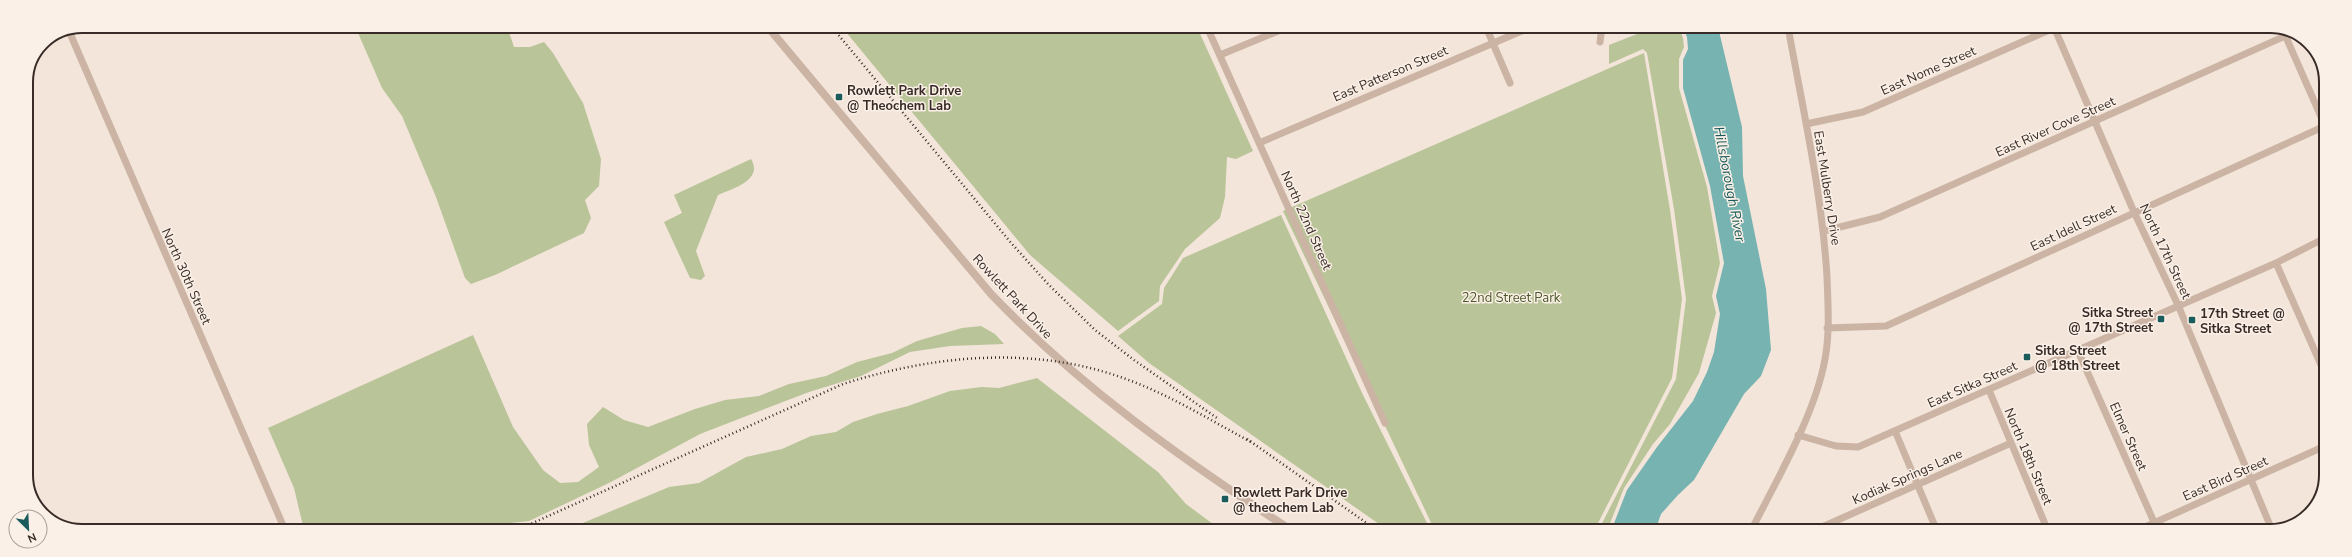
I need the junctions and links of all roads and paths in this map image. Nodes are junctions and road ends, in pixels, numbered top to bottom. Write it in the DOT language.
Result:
graph roads {
  1 [pos="773,33"];
  2 [pos="1210,33"];
  3 [pos="1273,33"];
  4 [pos="1489,33"];
  5 [pos="1516,33"];
  6 [pos="1601,33"];
  7 [pos="1789,33"];
  8 [pos="2041,33"];
  9 [pos="2058,33"];
  10 [pos="71,35"];
  11 [pos="2286,36"];
  12 [pos="2290,38"];
  13 [pos="1493,42"];
  14 [pos="1600,42"];
  15 [pos="1220,55"];
  16 [pos="1510,83"];
  17 [pos="2319,112"];
  18 [pos="2095,121"];
  19 [pos="1806,124"];
  20 [pos="2319,130"];
  21 [pos="1259,143"];
  22 [pos="2134,212"];
  23 [pos="1824,231"];
  24 [pos="2319,242"];
  25 [pos="2276,263"];
  26 [pos="2178,305"];
  27 [pos="1827,328"];
  28 [pos="2078,351"];
  29 [pos="2319,360"];
  30 [pos="1989,390"];
  31 [pos="1385,423"];
  32 [pos="1895,431"];
  33 [pos="1798,435"];
  34 [pos="2011,443"];
  35 [pos="2319,449"];
  36 [pos="2250,480"];
  37 [pos="1918,485"];
  38 [pos="2154,523"];
  39 [pos="282,524"];
  40 [pos="1282,524"];
  41 [pos="1755,524"];
  42 [pos="1836,524"];
  43 [pos="1934,524"];
  44 [pos="2045,524"];
  45 [pos="2269,524"];
  1 -- 40 [label="street, Rowlett Park Drive"];
  2 -- 15 [label="street, North 22nd Street"];
  3 -- 15 [label="street"];
  4 -- 13 [label="street"];
  5 -- 13 [label="street, East Patterson Street"];
  6 -- 14 [label="street"];
  7 -- 19 [label="street, East Mulberry Drive"];
  8 -- 19 [label="street, East Nome Street"];
  9 -- 18 [label="street, North 17th Street"];
  10 -- 39 [label="street, North 30th Street"];
  11 -- 18 [label="street, East River Cove Street"];
  12 -- 17 [label="street"];
  13 -- 16 [label="street"];
  13 -- 21 [label="street, East Patterson Street"];
  15 -- 21 [label="street, North 22nd Street"];
  18 -- 22 [label="street, North 17th Street"];
  18 -- 23 [label="street, East River Cove Street"];
  19 -- 23 [label="street, East Mulberry Drive"];
  20 -- 22 [label="street, East Idell Street"];
  21 -- 31 [label="street, North 22nd Street"];
  22 -- 26 [label="street, North 17th Street"];
  22 -- 27 [label="street, East Idell Street"];
  23 -- 27 [label="street, East Mulberry Drive"];
  24 -- 25 [label="street, East Sitka Street"];
  25 -- 26 [label="street, East Sitka Street"];
  25 -- 29 [label="street"];
  26 -- 28 [label="street, East Sitka Street"];
  26 -- 36 [label="street, North 17th Street"];
  27 -- 33 [label="street, East Mulberry Drive"];
  28 -- 30 [label="street, East Sitka Street"];
  28 -- 38 [label="street, Elmer Street"];
  30 -- 32 [label="street, East Sitka Street"];
  30 -- 34 [label="street, North 18th Street"];
  32 -- 33 [label="street, East Sitka Street"];
  32 -- 37 [label="street"];
  33 -- 41 [label="street, East Mulberry Drive"];
  34 -- 37 [label="street, Kodiak Springs Lane"];
  34 -- 44 [label="street, North 18th Street"];
  35 -- 36 [label="street, East Bird Street"];
  36 -- 38 [label="street, East Bird Street"];
  36 -- 45 [label="street, North 17th Street"];
  37 -- 42 [label="street, Kodiak Springs Lane"];
  37 -- 43 [label="street"];
}
